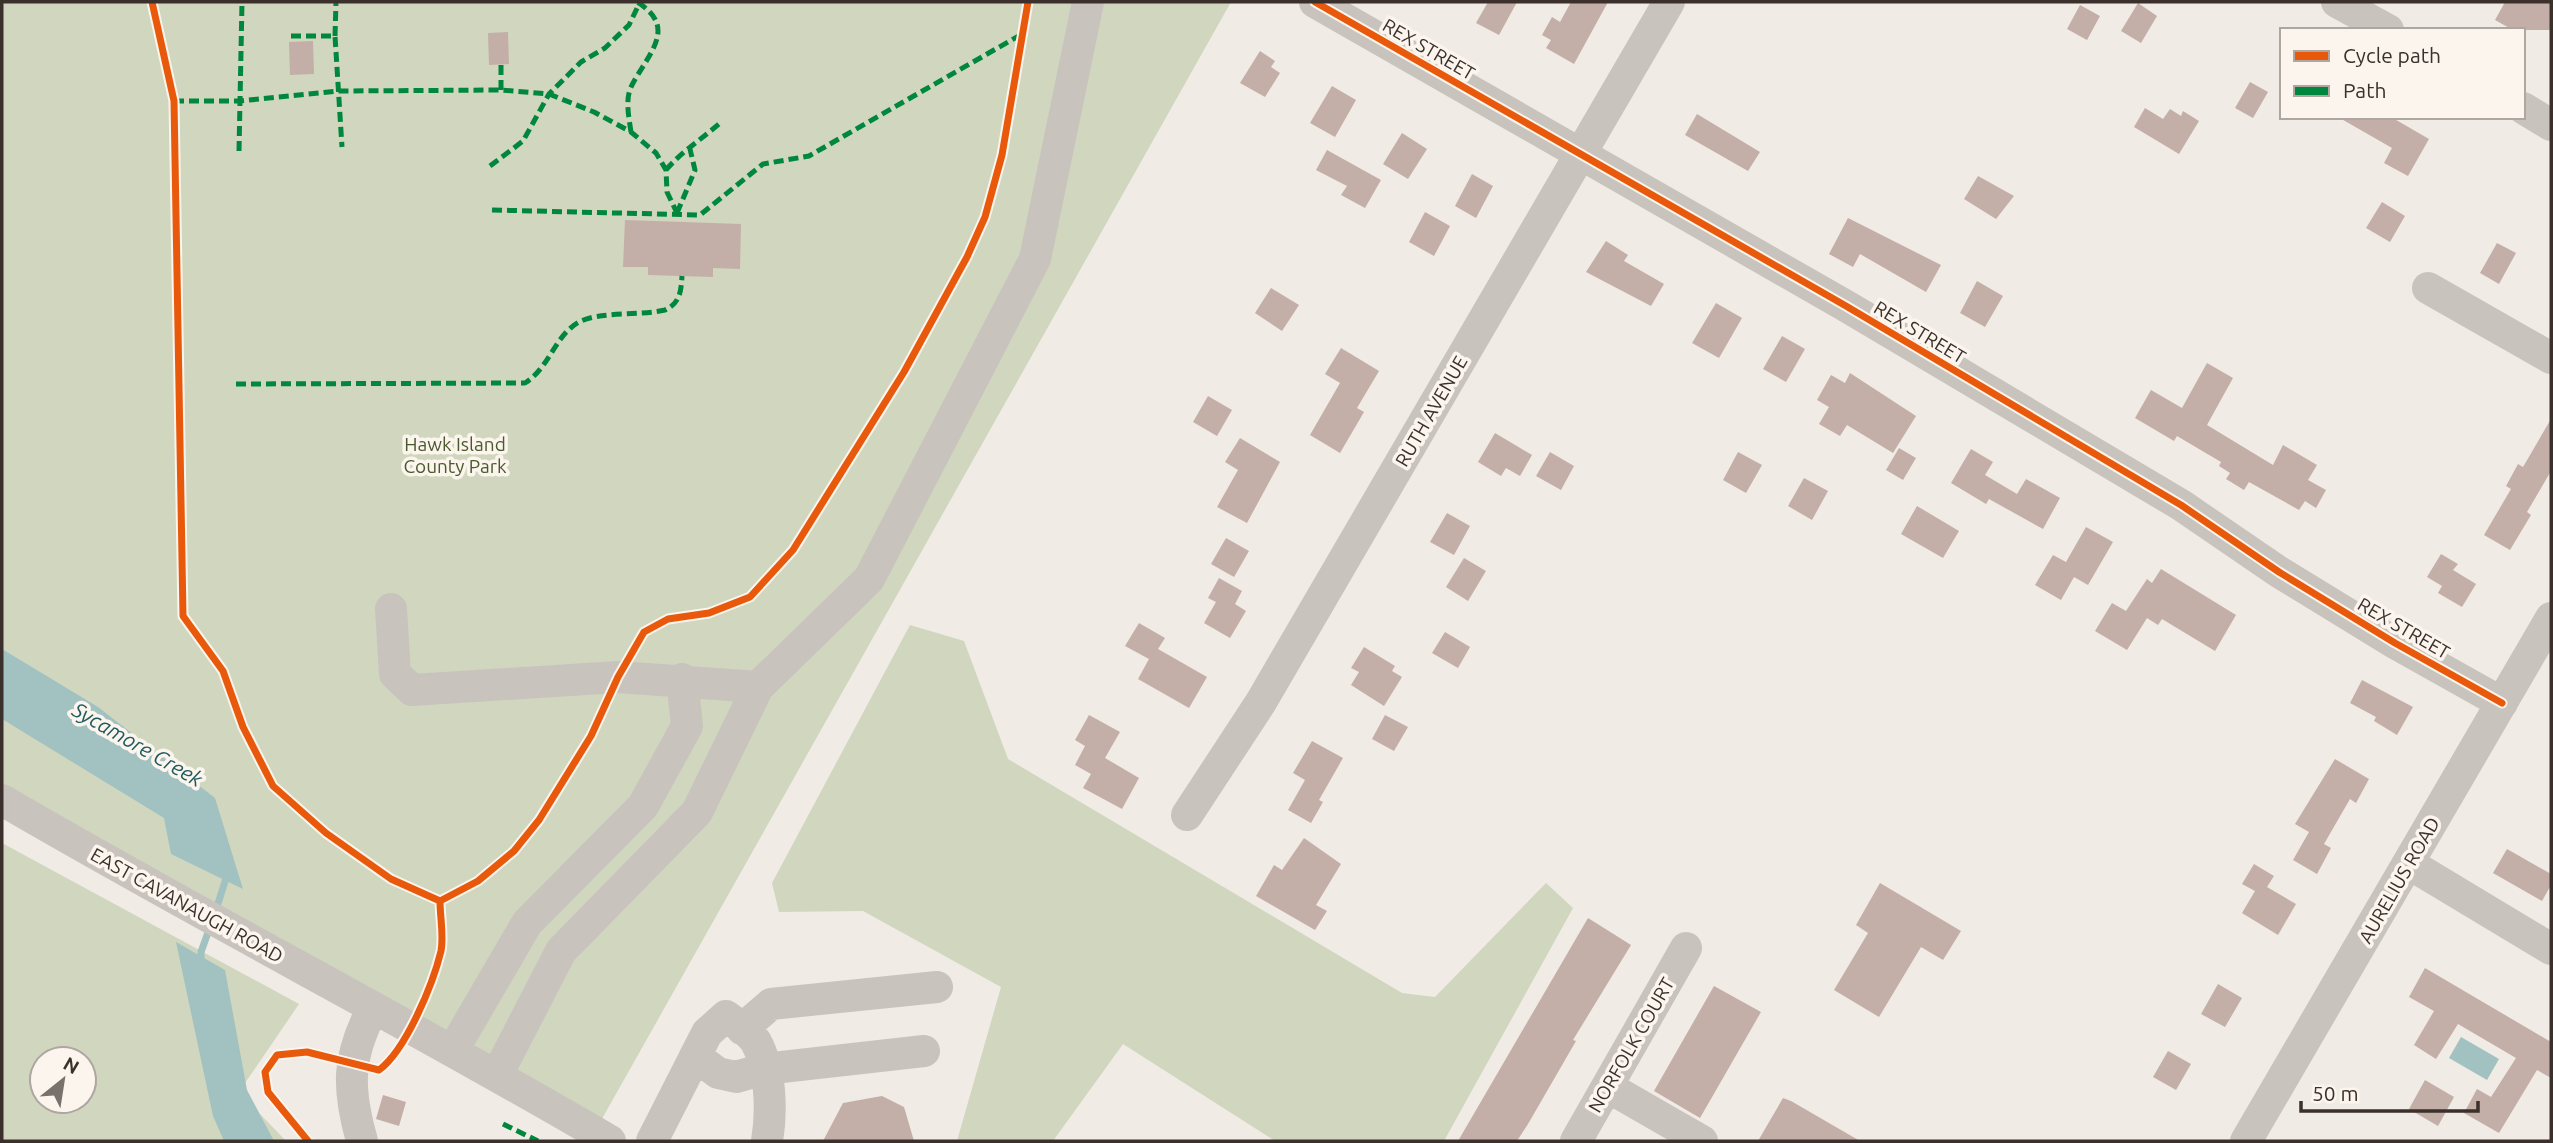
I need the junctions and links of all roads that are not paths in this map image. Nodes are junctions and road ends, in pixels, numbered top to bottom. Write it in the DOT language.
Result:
graph roads {
  1 [pos="1088,2"];
  2 [pos="1315,2"];
  3 [pos="1669,2"];
  4 [pos="2337,2"];
  5 [pos="2384,28"];
  6 [pos="2525,109"];
  7 [pos="2551,125"];
  8 [pos="1581,154"];
  9 [pos="2428,288"];
  10 [pos="2551,358"];
  11 [pos="391,609"];
  12 [pos="2551,618"];
  13 [pos="682,679"];
  14 [pos="758,687"];
  15 [pos="2502,703"];
  16 [pos="2,800"];
  17 [pos="1186,815"];
  18 [pos="2409,863"];
  19 [pos="1686,948"];
  20 [pos="2551,949"];
  21 [pos="937,987"];
  22 [pos="373,1008"];
  23 [pos="742,1030"];
  24 [pos="453,1050"];
  25 [pos="924,1051"];
  26 [pos="695,1056"];
  27 [pos="764,1069"];
  28 [pos="497,1075"];
  29 [pos="1608,1087"];
  30 [pos="362,1141"];
  31 [pos="610,1141"];
  32 [pos="652,1141"];
  33 [pos="767,1141"];
  34 [pos="1576,1141"];
  35 [pos="1702,1141"];
  36 [pos="2246,1141"];
  1 -- 14 [label="street"];
  2 -- 8 [label="street, REX STREET"];
  3 -- 8 [label="street, RUTH AVENUE"];
  4 -- 5 [label="street"];
  6 -- 7 [label="street"];
  8 -- 15 [label="street, REX STREET"];
  8 -- 17 [label="street, RUTH AVENUE"];
  9 -- 10 [label="street"];
  11 -- 13 [label="street"];
  12 -- 15 [label="street, AURELIUS ROAD"];
  13 -- 14 [label="street"];
  13 -- 24 [label="street"];
  14 -- 28 [label="street"];
  15 -- 18 [label="street, AURELIUS ROAD"];
  16 -- 22 [label="street, EAST CAVANAUGH ROAD"];
  18 -- 20 [label="street"];
  18 -- 36 [label="street, AURELIUS ROAD"];
  19 -- 29 [label="street, NORFOLK COURT"];
  21 -- 23 [label="street"];
  22 -- 24 [label="street, EAST CAVANAUGH ROAD"];
  22 -- 30 [label="street"];
  23 -- 26 [label="street"];
  23 -- 27 [label="street"];
  24 -- 28 [label="street, EAST CAVANAUGH ROAD"];
  25 -- 27 [label="street"];
  26 -- 27 [label="street"];
  26 -- 32 [label="street"];
  27 -- 33 [label="street"];
  28 -- 31 [label="street, EAST CAVANAUGH ROAD"];
  29 -- 34 [label="street, NORFOLK COURT"];
  29 -- 35 [label="street"];
}
